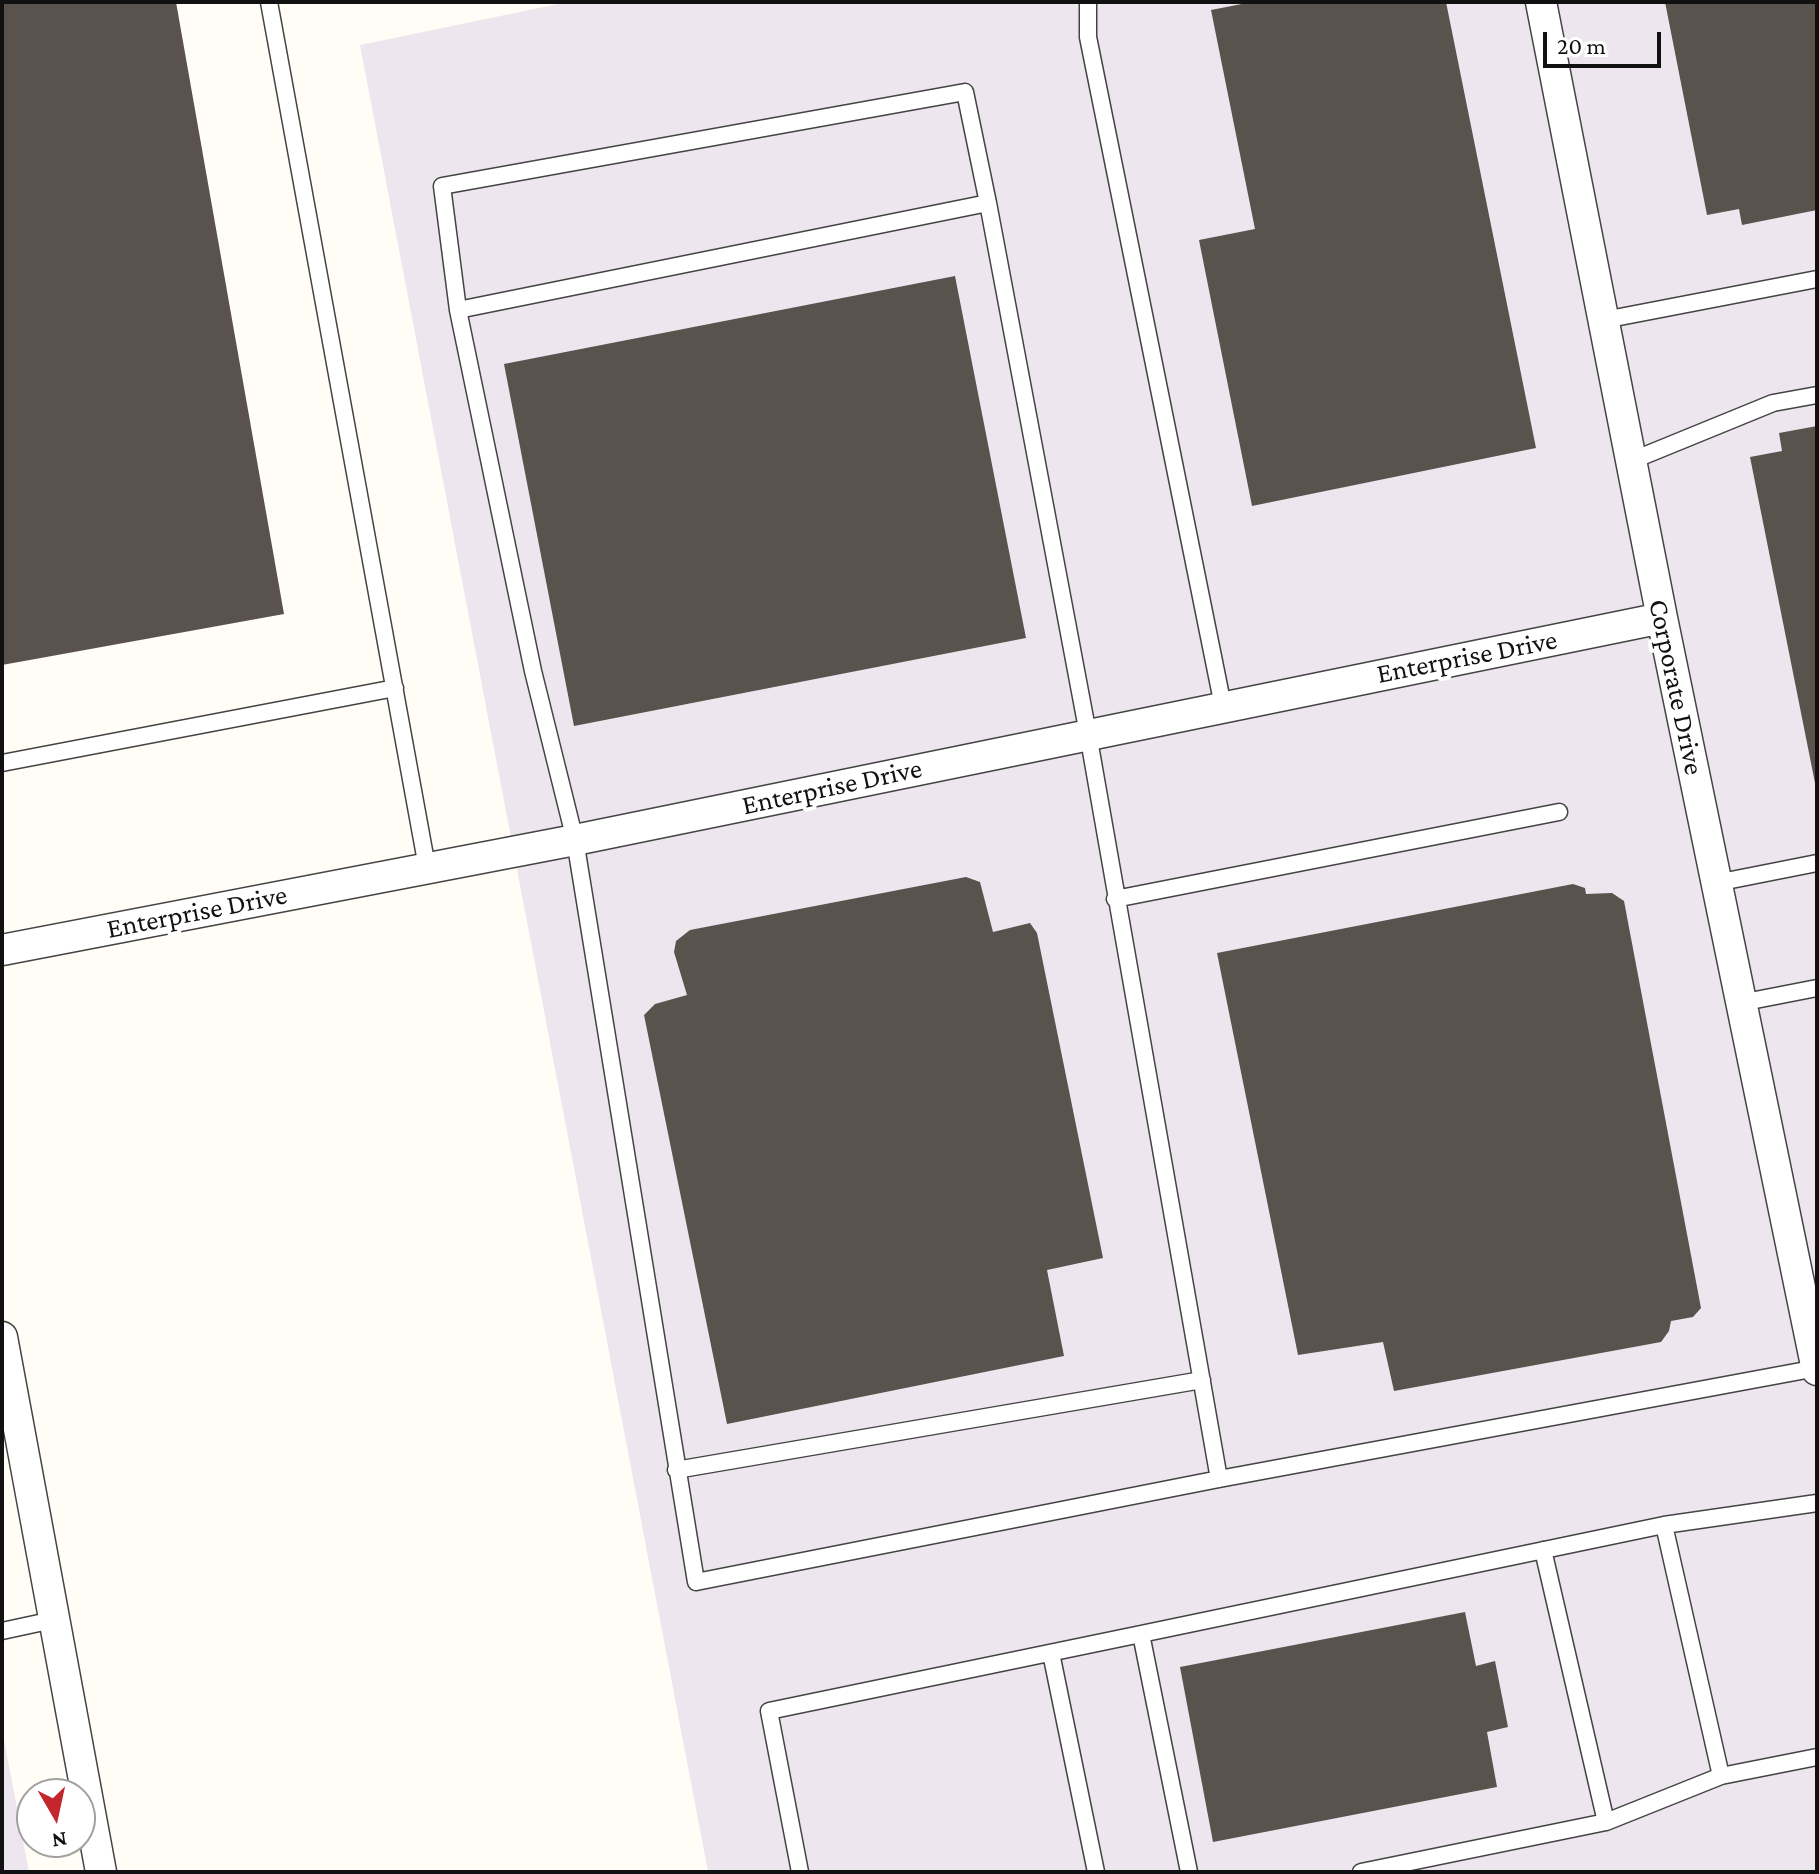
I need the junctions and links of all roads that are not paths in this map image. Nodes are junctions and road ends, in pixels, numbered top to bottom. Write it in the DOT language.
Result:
graph roads {
  1 [pos="269,2"];
  2 [pos="1088,2"];
  3 [pos="1541,2"];
  4 [pos="988,203"];
  5 [pos="1817,279"];
  6 [pos="458,310"];
  7 [pos="1604,320"];
  8 [pos="1817,395"];
  9 [pos="1631,461"];
  10 [pos="1662,618"];
  11 [pos="395,688"];
  12 [pos="1223,706"];
  13 [pos="1088,734"];
  14 [pos="2,763"];
  15 [pos="1559,812"];
  16 [pos="575,840"];
  17 [pos="1817,863"];
  18 [pos="427,867"];
  19 [pos="1716,883"];
  20 [pos="1115,899"];
  21 [pos="2,950"];
  22 [pos="1817,988"];
  23 [pos="1740,1003"];
  24 [pos="2,1337"];
  25 [pos="1817,1369"];
  26 [pos="1202,1380"];
  27 [pos="676,1470"];
  28 [pos="1219,1479"];
  29 [pos="1817,1503"];
  30 [pos="1664,1525"];
  31 [pos="1543,1550"];
  32 [pos="53,1620"];
  33 [pos="2,1631"];
  34 [pos="1141,1634"];
  35 [pos="1051,1653"];
  36 [pos="1817,1757"];
  37 [pos="1721,1776"];
  38 [pos="1606,1822"];
  39 [pos="101,1872"];
  40 [pos="800,1872"];
  41 [pos="1096,1872"];
  42 [pos="1189,1872"];
  43 [pos="1361,1872"];
  1 -- 11 [label="lane"];
  2 -- 12 [label="lane"];
  3 -- 7 [label="street, Corporate Drive"];
  4 -- 6 [label="lane"];
  4 -- 6 [label="lane"];
  4 -- 13 [label="lane"];
  5 -- 7 [label="lane"];
  6 -- 16 [label="lane"];
  7 -- 9 [label="street, Corporate Drive"];
  8 -- 9 [label="lane"];
  9 -- 10 [label="street, Corporate Drive"];
  10 -- 12 [label="street, Enterprise Drive"];
  10 -- 19 [label="street, Corporate Drive"];
  11 -- 14 [label="lane"];
  11 -- 18 [label="lane"];
  12 -- 13 [label="street, Enterprise Drive"];
  13 -- 16 [label="street, Enterprise Drive"];
  13 -- 20 [label="lane"];
  15 -- 20 [label="lane"];
  16 -- 18 [label="street, Enterprise Drive"];
  16 -- 27 [label="lane"];
  17 -- 19 [label="lane"];
  18 -- 21 [label="street, Enterprise Drive"];
  19 -- 23 [label="street, Corporate Drive"];
  20 -- 26 [label="lane"];
  22 -- 23 [label="lane"];
  23 -- 25 [label="street, Corporate Drive"];
  24 -- 32 [label="street"];
  25 -- 28 [label="lane"];
  26 -- 27 [label="lane"];
  26 -- 28 [label="lane"];
  27 -- 28 [label="lane"];
  29 -- 30 [label="lane"];
  30 -- 31 [label="lane"];
  30 -- 37 [label="lane"];
  31 -- 34 [label="lane"];
  31 -- 38 [label="lane"];
  32 -- 33 [label="lane"];
  32 -- 39 [label="street"];
  34 -- 35 [label="lane"];
  34 -- 42 [label="lane"];
  35 -- 40 [label="lane"];
  35 -- 41 [label="lane"];
  36 -- 37 [label="lane"];
  37 -- 38 [label="lane"];
  38 -- 43 [label="lane"];
}
